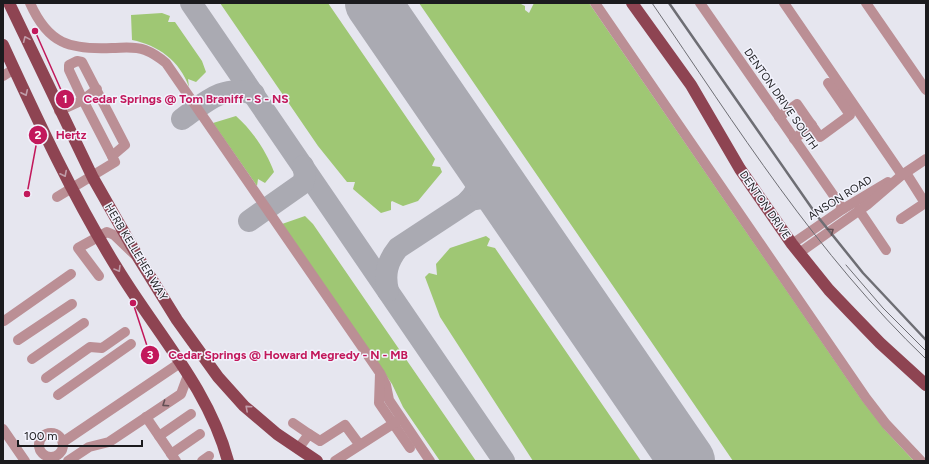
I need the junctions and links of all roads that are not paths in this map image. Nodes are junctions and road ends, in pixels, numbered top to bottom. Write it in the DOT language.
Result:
graph roads {
  1 [pos="9,3"];
  2 [pos="30,3"];
  3 [pos="595,3"];
  4 [pos="632,3"];
  5 [pos="700,3"];
  6 [pos="784,3"];
  7 [pos="866,3"];
  8 [pos="3,4"];
  9 [pos="17,19"];
  10 [pos="3,45"];
  11 [pos="14,69"];
  12 [pos="3,76"];
  13 [pos="828,83"];
  14 [pos="97,89"];
  15 [pos="926,90"];
  16 [pos="83,100"];
  17 [pos="59,111"];
  18 [pos="779,117"];
  19 [pos="812,126"];
  20 [pos="794,139"];
  21 [pos="112,156"];
  22 [pos="926,160"];
  23 [pos="904,174"];
  24 [pos="93,178"];
  25 [pos="71,189"];
  26 [pos="57,198"];
  27 [pos="843,209"];
  28 [pos="859,210"];
  29 [pos="901,219"];
  30 [pos="98,236"];
  31 [pos="795,249"];
  32 [pos="886,250"];
  33 [pos="138,257"];
  34 [pos="71,274"];
  35 [pos="99,276"];
  36 [pos="72,304"];
  37 [pos="4,321"];
  38 [pos="84,323"];
  39 [pos="125,332"];
  40 [pos="18,340"];
  41 [pos="131,344"];
  42 [pos="32,359"];
  43 [pos="180,363"];
  44 [pos="188,375"];
  45 [pos="46,378"];
  46 [pos="926,385"];
  47 [pos="58,395"];
  48 [pos="190,414"];
  49 [pos="146,417"];
  50 [pos="397,422"];
  51 [pos="293,423"];
  52 [pos="3,429"];
  53 [pos="200,434"];
  54 [pos="309,434"];
  55 [pos="159,436"];
  56 [pos="63,442"];
  57 [pos="359,444"];
  58 [pos="410,448"];
  59 [pos="298,449"];
  60 [pos="174,458"];
  61 [pos="25,461"];
  62 [pos="68,461"];
  63 [pos="228,461"];
  64 [pos="317,461"];
  65 [pos="335,461"];
  66 [pos="430,461"];
  67 [pos="920,461"];
  1 -- 9 [label="main road, HERB KELLEHER WAY"];
  2 -- 50 [label="street"];
  3 -- 67 [label="street"];
  4 -- 31 [label="main road, DENTON DRIVE"];
  5 -- 18 [label="street, DENTON DRIVE SOUTH"];
  6 -- 23 [label="street"];
  7 -- 15 [label="street"];
  8 -- 9 [label="street"];
  17 -- 9 [label="main road, HERB KELLEHER WAY, one-way"];
  10 -- 11 [label="main road"];
  11 -- 12 [label="street"];
  11 -- 25 [label="main road, one-way"];
  13 -- 19 [label="street"];
  14 -- 16 [label="street"];
  14 -- 16 [label="street"];
  14 -- 21 [label="street"];
  16 -- 17 [label="street"];
  16 -- 21 [label="street"];
  17 -- 24 [label="main road, HERB KELLEHER WAY"];
  18 -- 19 [label="street"];
  18 -- 20 [label="street, DENTON DRIVE SOUTH"];
  19 -- 20 [label="street"];
  20 -- 27 [label="street, DENTON DRIVE SOUTH"];
  21 -- 24 [label="street"];
  22 -- 23 [label="street, ANSON ROAD"];
  23 -- 27 [label="street, ANSON ROAD"];
  23 -- 28 [label="street, ANSON ROAD"];
  23 -- 29 [label="street"];
  24 -- 25 [label="street"];
  24 -- 33 [label="main road, HERB KELLEHER WAY"];
  25 -- 26 [label="street"];
  25 -- 30 [label="main road"];
  27 -- 31 [label="street, ANSON ROAD"];
  31 -- 28 [label="street, ANSON ROAD, one-way"];
  28 -- 32 [label="street"];
  30 -- 33 [label="street"];
  30 -- 35 [label="street"];
  30 -- 43 [label="main road, one-way"];
  31 -- 46 [label="main road, DENTON DRIVE"];
  59 -- 33 [label="main road, HERB KELLEHER WAY, one-way"];
  34 -- 37 [label="street"];
  36 -- 40 [label="street"];
  38 -- 42 [label="street"];
  39 -- 45 [label="street"];
  41 -- 47 [label="street"];
  43 -- 44 [label="main road"];
  43 -- 56 [label="street"];
  44 -- 49 [label="street, one-way"];
  44 -- 63 [label="main road"];
  48 -- 55 [label="street"];
  49 -- 55 [label="street"];
  49 -- 62 [label="street"];
  50 -- 57 [label="street"];
  50 -- 58 [label="street"];
  50 -- 66 [label="street"];
  51 -- 54 [label="street"];
  52 -- 61 [label="street"];
  53 -- 60 [label="street"];
  54 -- 57 [label="street"];
  54 -- 59 [label="street"];
  55 -- 60 [label="street"];
  57 -- 65 [label="street"];
  59 -- 64 [label="main road, HERB KELLEHER WAY"];
}
